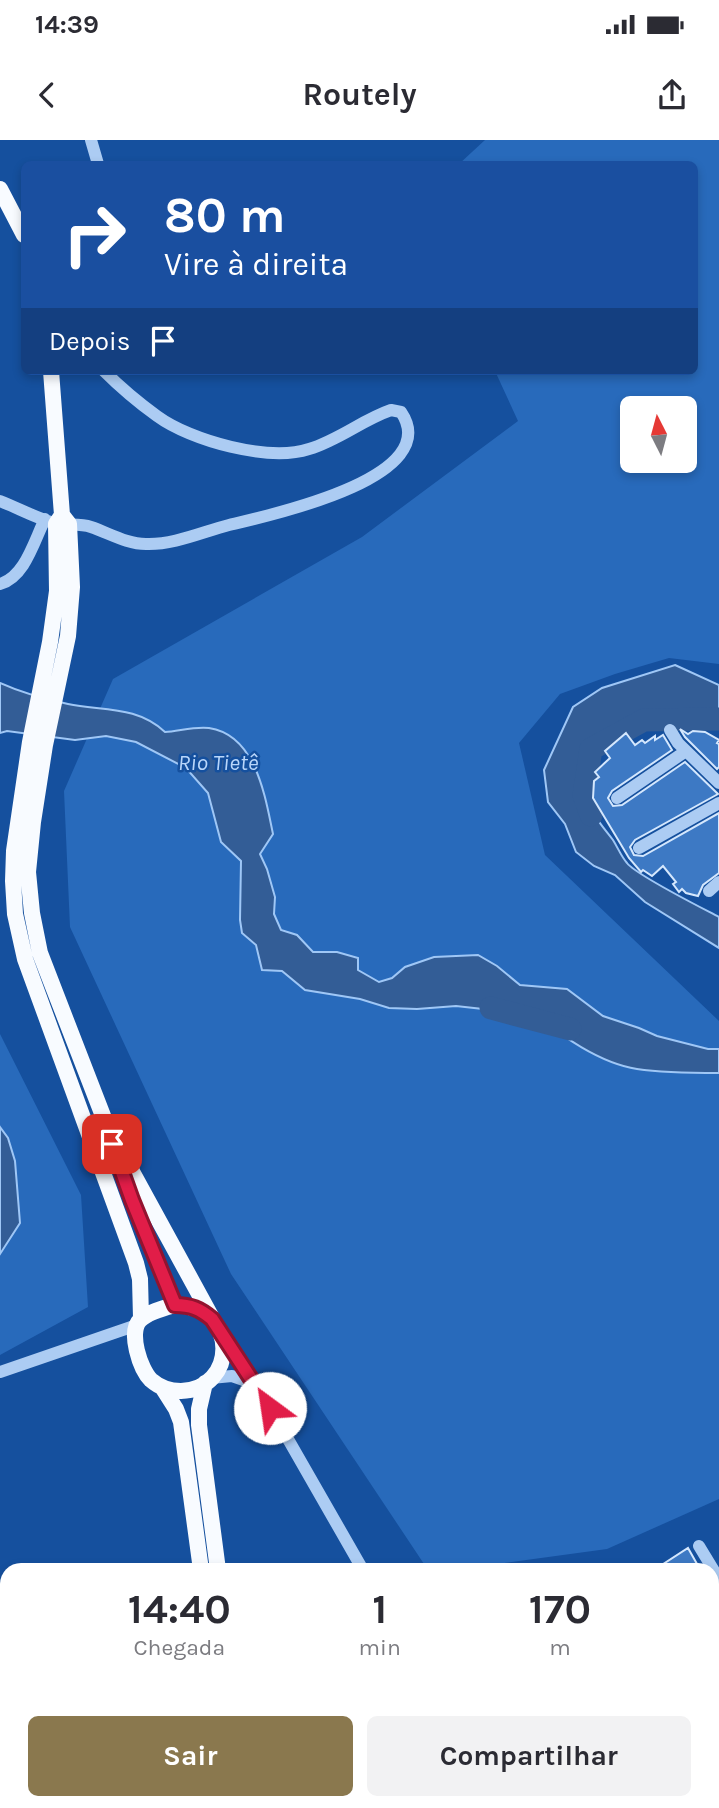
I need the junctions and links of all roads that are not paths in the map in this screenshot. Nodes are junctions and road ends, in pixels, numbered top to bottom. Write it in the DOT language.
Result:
graph roads {
  1 [pos="91,140"];
  2 [pos="97,161"];
  3 [pos="0,189"];
  4 [pos="21,229"];
  5 [pos="51,375"];
  6 [pos="109,375"];
  7 [pos="0,501"];
  8 [pos="58,520"];
  9 [pos="0,584"];
  10 [pos="670,730"];
  11 [pos="38,743"];
  12 [pos="686,751"];
  13 [pos="719,783"];
  14 [pos="617,798"];
  15 [pos="719,803"];
  16 [pos="639,848"];
  17 [pos="105,1121"];
  18 [pos="175,1305"];
  19 [pos="212,1319"];
  20 [pos="139,1322"];
  21 [pos="221,1334"];
  22 [pos="104,1338"];
  23 [pos="136,1344"];
  24 [pos="0,1372"];
  25 [pos="208,1380"];
  26 [pos="257,1385"];
  27 [pos="162,1387"];
  28 [pos="699,1546"];
  29 [pos="200,1563"];
  30 [pos="217,1563"];
  31 [pos="359,1563"];
  32 [pos="709,1563"];
  1 -- 2 [label="street"];
  3 -- 4 [label="main road"];
  5 -- 8 [label="main road"];
  6 -- 8 [label="street"];
  7 -- 8 [label="street"];
  8 -- 9 [label="street"];
  8 -- 11 [label="main road"];
  10 -- 12 [label="street"];
  11 -- 17 [label="main road"];
  11 -- 20 [label="main road"];
  12 -- 13 [label="street"];
  12 -- 14 [label="street"];
  15 -- 16 [label="street"];
  17 -- 18 [label="main road"];
  17 -- 19 [label="main road"];
  18 -- 19 [label="main road"];
  18 -- 20 [label="main road"];
  19 -- 21 [label="main road"];
  20 -- 22 [label="street"];
  20 -- 23 [label="main road"];
  21 -- 25 [label="main road"];
  21 -- 26 [label="street"];
  22 -- 23 [label="street"];
  22 -- 24 [label="street"];
  23 -- 27 [label="main road"];
  25 -- 26 [label="street"];
  25 -- 27 [label="main road"];
  25 -- 30 [label="main road"];
  26 -- 31 [label="street"];
  27 -- 29 [label="main road"];
  28 -- 32 [label="street"];
}
